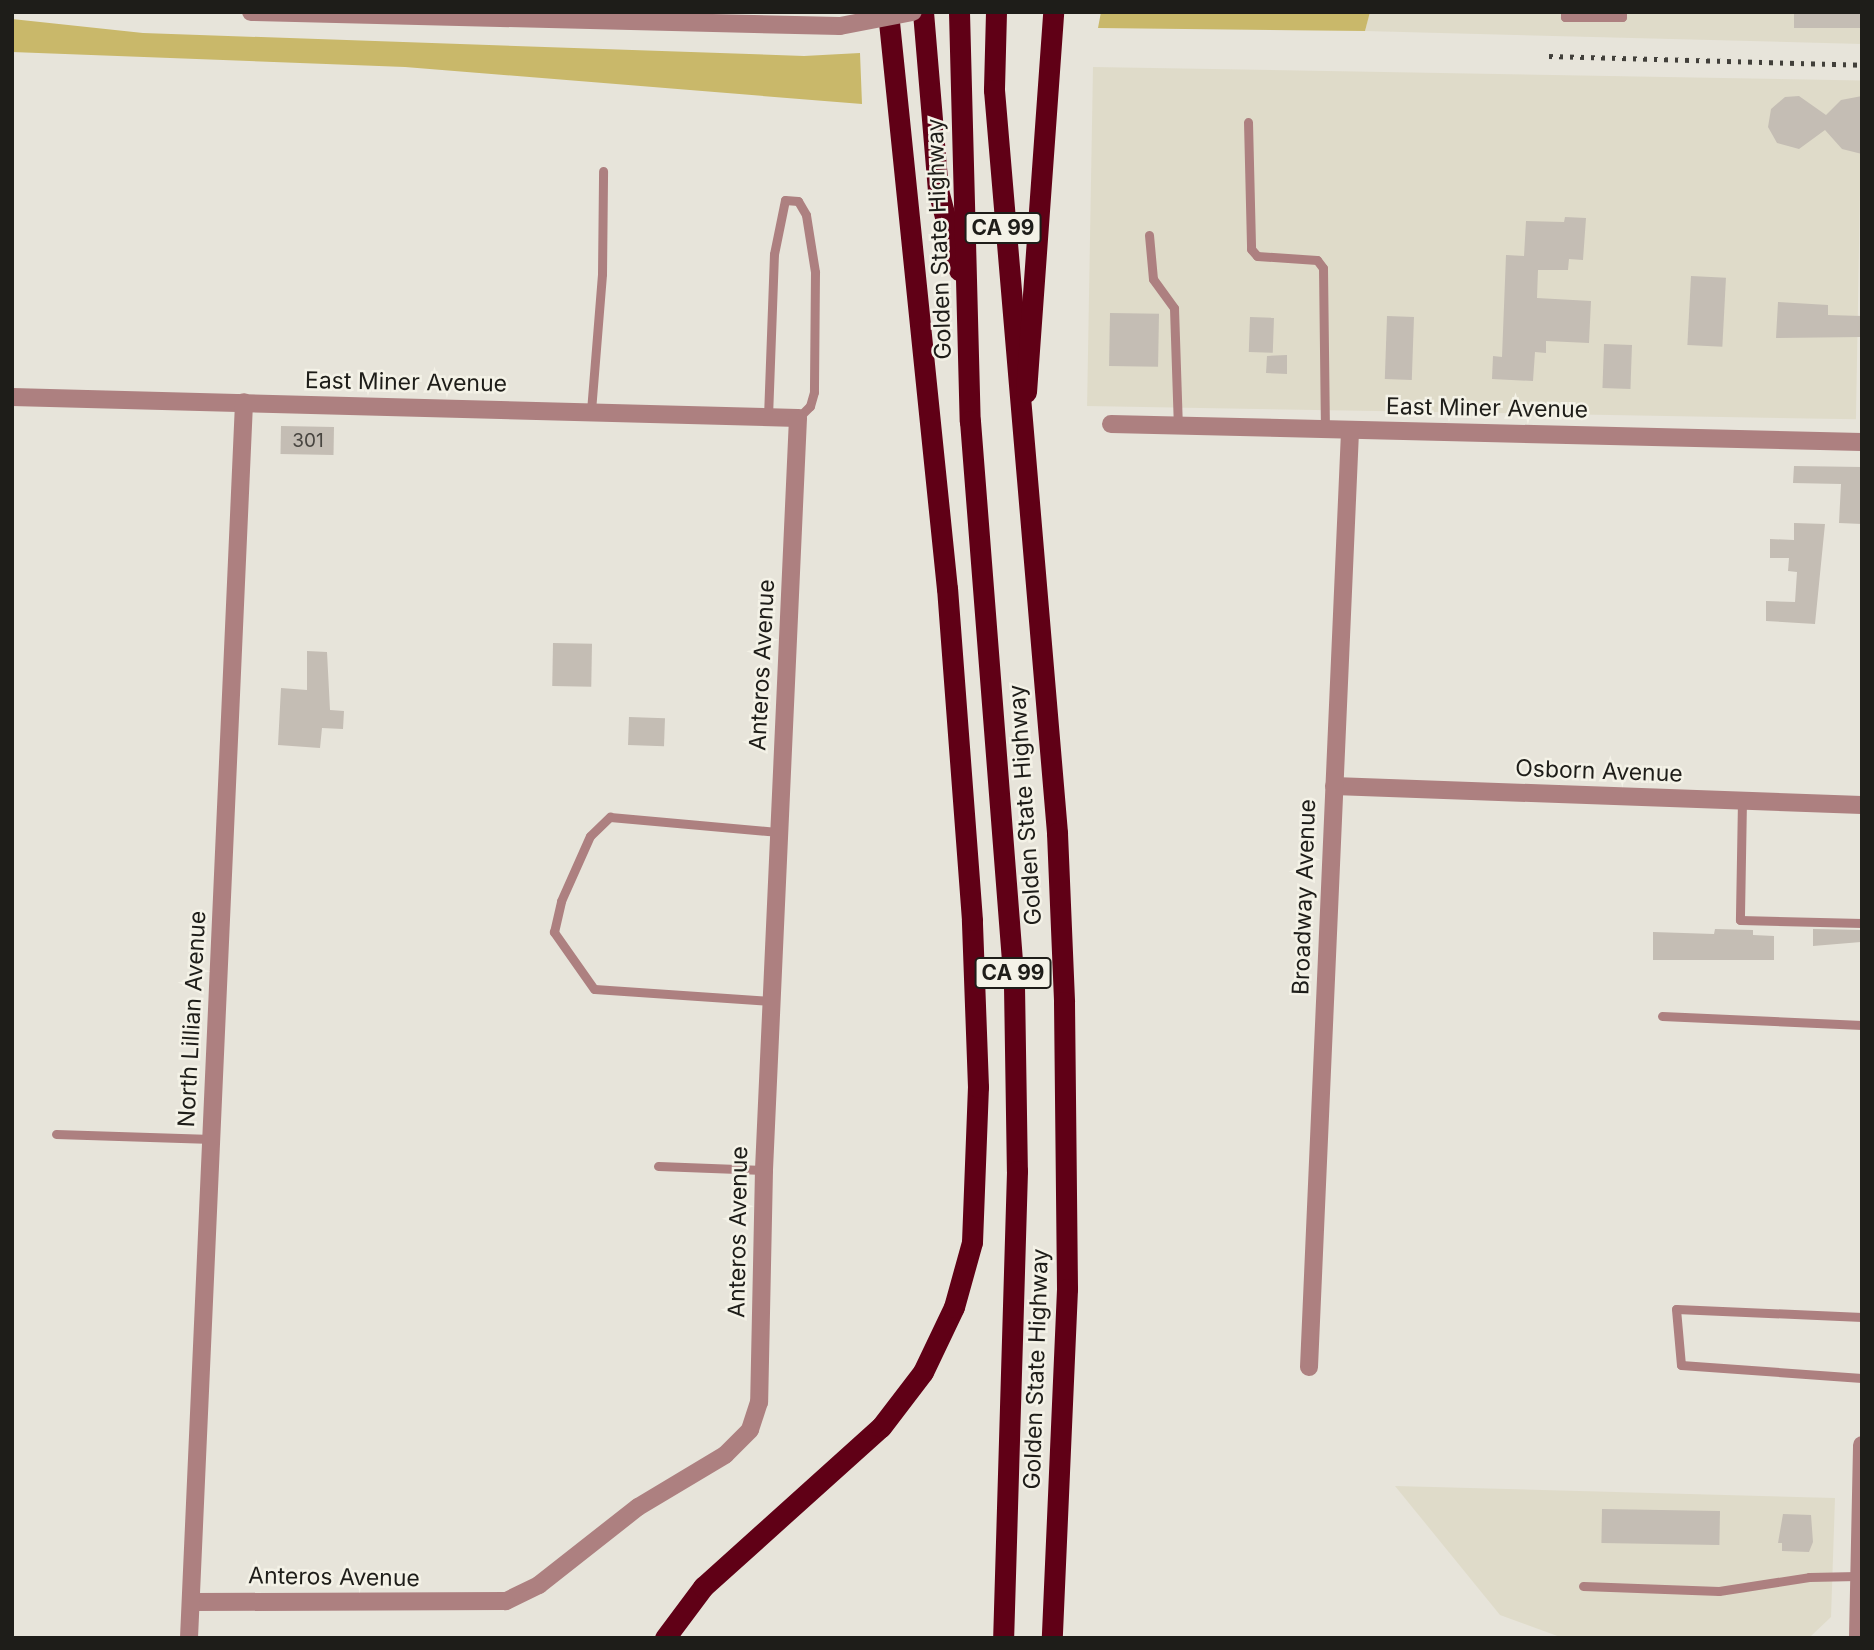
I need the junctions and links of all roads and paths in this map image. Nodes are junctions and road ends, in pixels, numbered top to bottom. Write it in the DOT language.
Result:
graph roads {
  1 [pos="251,12"];
  2 [pos="888,12"];
  3 [pos="913,12"];
  4 [pos="923,12"];
  5 [pos="959,12"];
  6 [pos="996,12"];
  7 [pos="1053,12"];
  8 [pos="1565,12"];
  9 [pos="1622,12"];
  10 [pos="424,14"];
  11 [pos="1248,122"];
  12 [pos="603,171"];
  13 [pos="1149,235"];
  14 [pos="969,309"];
  15 [pos="12,397"];
  16 [pos="244,402"];
  17 [pos="591,411"];
  18 [pos="768,417"];
  19 [pos="798,418"];
  20 [pos="1111,424"];
  21 [pos="1178,426"];
  22 [pos="1325,430"];
  23 [pos="1350,430"];
  24 [pos="1021,442"];
  25 [pos="1862,442"];
  26 [pos="1334,786"];
  27 [pos="1742,800"];
  28 [pos="1862,805"];
  29 [pos="779,832"];
  30 [pos="1862,923"];
  31 [pos="771,1001"];
  32 [pos="1662,1016"];
  33 [pos="1862,1025"];
  34 [pos="56,1135"];
  35 [pos="212,1139"];
  36 [pos="658,1166"];
  37 [pos="764,1170"];
  38 [pos="1862,1317"];
  39 [pos="1309,1367"];
  40 [pos="1862,1378"];
  41 [pos="1862,1445"];
  42 [pos="1857,1576"];
  43 [pos="1583,1586"];
  44 [pos="191,1602"];
  45 [pos="189,1638"];
  46 [pos="665,1638"];
  47 [pos="1003,1638"];
  48 [pos="1052,1638"];
  49 [pos="1858,1638"];
  1 -- 10 [label="street"];
  2 -- 46 [label="highway"];
  3 -- 10 [label="street, bridge"];
  4 -- 14 [label="highway"];
  5 -- 14 [label="highway, Golden State Highway / CA 99"];
  6 -- 24 [label="highway, Golden State Highway / CA 99"];
  7 -- 24 [label="highway"];
  8 -- 9 [label="lane"];
  11 -- 22 [label="lane"];
  12 -- 17 [label="lane"];
  13 -- 21 [label="lane"];
  14 -- 47 [label="highway, Golden State Highway / CA 99"];
  15 -- 16 [label="street, East Miner Avenue"];
  16 -- 17 [label="street, East Miner Avenue"];
  16 -- 35 [label="street, North Lillian Avenue"];
  17 -- 18 [label="street, East Miner Avenue"];
  18 -- 19 [label="street, East Miner Avenue"];
  18 -- 19 [label="lane"];
  19 -- 29 [label="street, Anteros Avenue"];
  20 -- 21 [label="street, East Miner Avenue"];
  21 -- 22 [label="street, East Miner Avenue"];
  22 -- 23 [label="street, East Miner Avenue"];
  23 -- 25 [label="street, East Miner Avenue"];
  23 -- 26 [label="street, Broadway Avenue"];
  24 -- 48 [label="highway, Golden State Highway / CA 99"];
  26 -- 27 [label="street, Osborn Avenue"];
  26 -- 39 [label="street, Broadway Avenue"];
  27 -- 28 [label="street, Osborn Avenue"];
  27 -- 30 [label="lane"];
  29 -- 31 [label="street, Anteros Avenue"];
  29 -- 31 [label="lane"];
  31 -- 37 [label="street, Anteros Avenue"];
  32 -- 33 [label="lane"];
  34 -- 35 [label="lane"];
  35 -- 44 [label="street, North Lillian Avenue"];
  36 -- 37 [label="lane"];
  37 -- 44 [label="street, Anteros Avenue"];
  38 -- 40 [label="lane"];
  41 -- 42 [label="street"];
  42 -- 43 [label="lane"];
  42 -- 49 [label="street"];
  44 -- 45 [label="street, North Lillian Avenue"];
}
